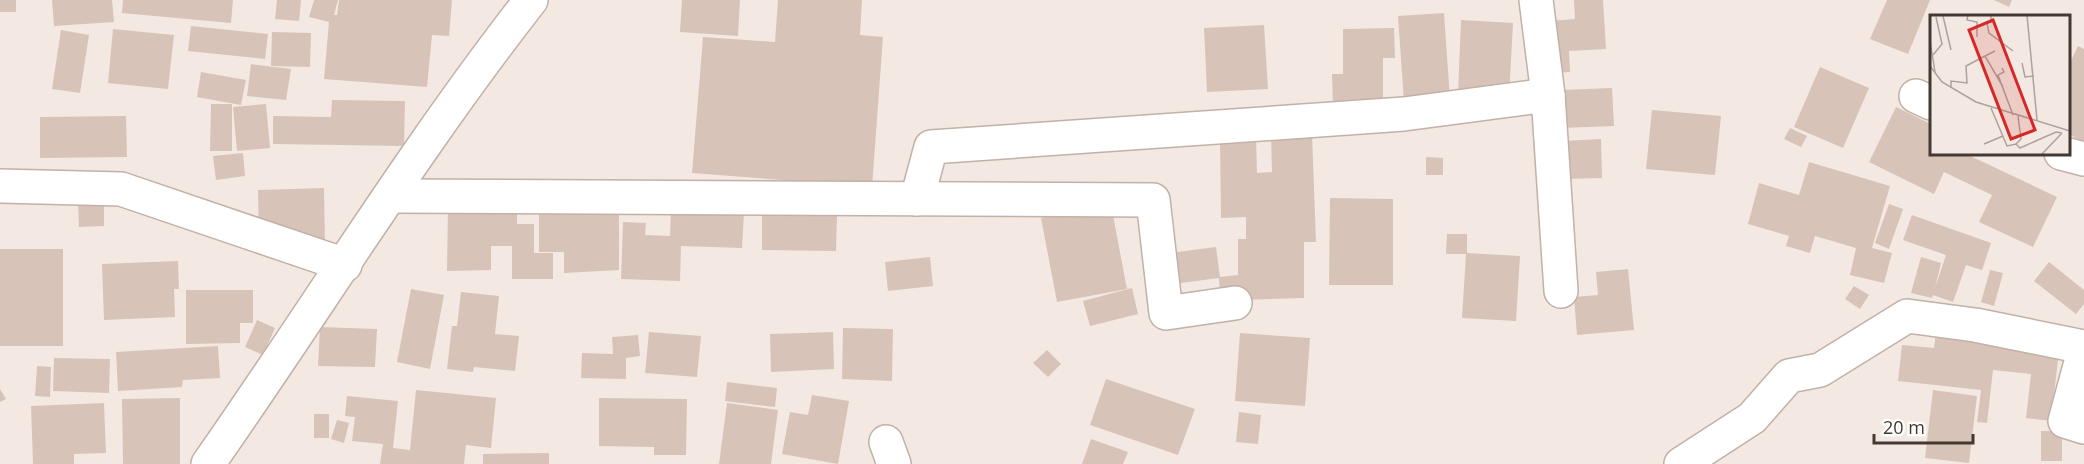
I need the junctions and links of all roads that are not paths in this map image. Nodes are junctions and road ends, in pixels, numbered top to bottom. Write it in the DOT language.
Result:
graph roads {
  1 [pos="531,0"];
  2 [pos="1536,0"];
  3 [pos="1548,95"];
  4 [pos="2065,154"];
  5 [pos="2084,159"];
  6 [pos="0,186"];
  7 [pos="391,196"];
  8 [pos="917,199"];
  9 [pos="345,265"];
  10 [pos="1561,291"];
  11 [pos="1235,303"];
  12 [pos="2084,349"];
  13 [pos="2084,427"];
  14 [pos="208,464"];
  15 [pos="1681,464"];
  1 -- 7 [label="street"];
  2 -- 3 [label="street"];
  3 -- 8 [label="street"];
  3 -- 10 [label="street"];
  4 -- 5 [label="street"];
  6 -- 9 [label="street"];
  7 -- 8 [label="street"];
  7 -- 9 [label="street"];
  8 -- 11 [label="street"];
  9 -- 14 [label="street"];
  12 -- 13 [label="street"];
  12 -- 15 [label="street"];
}
